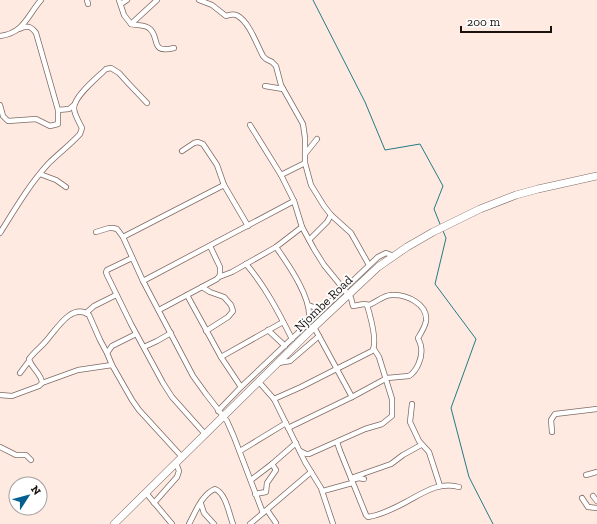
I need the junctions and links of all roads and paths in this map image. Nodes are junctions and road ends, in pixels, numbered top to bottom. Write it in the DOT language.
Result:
graph roads {
  1 [pos="127,0"];
  2 [pos="199,0"];
  3 [pos="39,1"];
  4 [pos="155,1"];
  5 [pos="120,2"];
  6 [pos="131,24"];
  7 [pos="19,29"];
  8 [pos="0,36"];
  9 [pos="174,48"];
  10 [pos="265,86"];
  11 [pos="283,89"];
  12 [pos="147,103"];
  13 [pos="0,104"];
  14 [pos="74,105"];
  15 [pos="58,110"];
  16 [pos="250,125"];
  17 [pos="317,140"];
  18 [pos="182,151"];
  19 [pos="305,154"];
  20 [pos="305,162"];
  21 [pos="40,174"];
  22 [pos="281,175"];
  23 [pos="597,176"];
  24 [pos="224,185"];
  25 [pos="66,187"];
  26 [pos="294,201"];
  27 [pos="331,215"];
  28 [pos="248,226"];
  29 [pos="302,227"];
  30 [pos="96,232"];
  31 [pos="0,233"];
  32 [pos="123,237"];
  33 [pos="309,240"];
  34 [pos="210,246"];
  35 [pos="276,247"];
  36 [pos="394,256"];
  37 [pos="132,258"];
  38 [pos="246,264"];
  39 [pos="370,265"];
  40 [pos="218,277"];
  41 [pos="143,281"];
  42 [pos="202,287"];
  43 [pos="346,293"];
  44 [pos="116,295"];
  45 [pos="187,296"];
  46 [pos="308,305"];
  47 [pos="367,305"];
  48 [pos="159,310"];
  49 [pos="322,310"];
  50 [pos="86,313"];
  51 [pos="283,322"];
  52 [pos="311,325"];
  53 [pos="268,330"];
  54 [pos="206,331"];
  55 [pos="171,333"];
  56 [pos="136,334"];
  57 [pos="319,336"];
  58 [pos="292,339"];
  59 [pos="285,346"];
  60 [pos="144,347"];
  61 [pos="374,349"];
  62 [pos="107,353"];
  63 [pos="221,357"];
  64 [pos="29,361"];
  65 [pos="278,363"];
  66 [pos="112,365"];
  67 [pos="336,369"];
  68 [pos="20,373"];
  69 [pos="385,379"];
  70 [pos="259,382"];
  71 [pos="42,383"];
  72 [pos="241,387"];
  73 [pos="0,395"];
  74 [pos="352,397"];
  75 [pos="274,399"];
  76 [pos="412,404"];
  77 [pos="597,409"];
  78 [pos="221,413"];
  79 [pos="287,426"];
  80 [pos="552,432"];
  81 [pos="205,434"];
  82 [pos="337,442"];
  83 [pos="296,443"];
  84 [pos="422,445"];
  85 [pos="0,447"];
  86 [pos="240,451"];
  87 [pos="300,451"];
  88 [pos="182,457"];
  89 [pos="31,460"];
  90 [pos="176,464"];
  91 [pos="272,464"];
  92 [pos="311,472"];
  93 [pos="597,472"];
  94 [pos="586,475"];
  95 [pos="364,479"];
  96 [pos="251,480"];
  97 [pos="352,481"];
  98 [pos="440,486"];
  99 [pos="458,487"];
  100 [pos="323,491"];
  101 [pos="146,493"];
  102 [pos="255,494"];
  103 [pos="593,496"];
  104 [pos="582,498"];
  105 [pos="597,501"];
  106 [pos="154,503"];
  107 [pos="200,504"];
  108 [pos="597,508"];
  109 [pos="265,511"];
  110 [pos="276,523"];
  111 [pos="114,524"];
  112 [pos="172,524"];
  113 [pos="189,524"];
  114 [pos="214,524"];
  115 [pos="233,524"];
  116 [pos="250,524"];
  117 [pos="333,524"];
  1 -- 5 [label="street"];
  2 -- 11 [label="street"];
  3 -- 7 [label="street"];
  4 -- 6 [label="street"];
  5 -- 6 [label="street"];
  6 -- 9 [label="street"];
  7 -- 8 [label="street"];
  7 -- 15 [label="street"];
  10 -- 11 [label="street"];
  11 -- 19 [label="street"];
  12 -- 14 [label="street"];
  13 -- 15 [label="street"];
  14 -- 15 [label="street"];
  14 -- 21 [label="street"];
  16 -- 22 [label="street"];
  17 -- 19 [label="street"];
  18 -- 24 [label="street"];
  19 -- 20 [label="street"];
  20 -- 22 [label="street"];
  20 -- 27 [label="street"];
  21 -- 25 [label="street"];
  21 -- 31 [label="street"];
  22 -- 26 [label="street"];
  23 -- 36 [label="highway, Njombe Road"];
  24 -- 28 [label="street"];
  24 -- 32 [label="street"];
  26 -- 28 [label="street"];
  26 -- 29 [label="street"];
  27 -- 33 [label="street"];
  27 -- 39 [label="street"];
  28 -- 34 [label="street"];
  29 -- 33 [label="street"];
  29 -- 35 [label="street"];
  30 -- 32 [label="street"];
  32 -- 37 [label="street"];
  33 -- 43 [label="street"];
  34 -- 40 [label="street"];
  34 -- 41 [label="street"];
  35 -- 38 [label="street"];
  35 -- 46 [label="street"];
  36 -- 39 [label="street"];
  36 -- 43 [label="highway, Njombe Road"];
  37 -- 41 [label="street"];
  37 -- 44 [label="street"];
  38 -- 40 [label="street"];
  38 -- 51 [label="street"];
  39 -- 43 [label="street"];
  40 -- 42 [label="street"];
  41 -- 48 [label="street"];
  42 -- 45 [label="street"];
  42 -- 54 [label="street"];
  43 -- 47 [label="street"];
  43 -- 49 [label="street"];
  43 -- 52 [label="highway, Njombe Road"];
  44 -- 50 [label="street"];
  44 -- 56 [label="street"];
  45 -- 48 [label="street"];
  45 -- 54 [label="street"];
  46 -- 49 [label="street"];
  46 -- 52 [label="street"];
  47 -- 61 [label="street"];
  47 -- 69 [label="street"];
  48 -- 55 [label="street"];
  49 -- 52 [label="street"];
  50 -- 62 [label="street"];
  50 -- 64 [label="street"];
  51 -- 53 [label="street"];
  51 -- 58 [label="street"];
  52 -- 57 [label="street"];
  52 -- 58 [label="street"];
  52 -- 65 [label="highway, Njombe Road"];
  53 -- 59 [label="street"];
  53 -- 63 [label="street"];
  54 -- 63 [label="street"];
  55 -- 60 [label="street"];
  55 -- 78 [label="street"];
  56 -- 60 [label="street"];
  56 -- 62 [label="street"];
  57 -- 65 [label="street"];
  57 -- 67 [label="street"];
  58 -- 59 [label="street"];
  59 -- 72 [label="street"];
  60 -- 81 [label="street"];
  61 -- 67 [label="street"];
  61 -- 69 [label="street"];
  62 -- 66 [label="street"];
  63 -- 72 [label="street"];
  64 -- 68 [label="street"];
  64 -- 71 [label="street"];
  65 -- 70 [label="highway, Njombe Road"];
  66 -- 71 [label="street"];
  66 -- 88 [label="street"];
  67 -- 74 [label="street"];
  67 -- 75 [label="street"];
  69 -- 74 [label="street"];
  69 -- 82 [label="street"];
  70 -- 75 [label="street"];
  70 -- 78 [label="highway, Njombe Road"];
  71 -- 73 [label="street"];
  72 -- 78 [label="street"];
  74 -- 79 [label="street"];
  75 -- 79 [label="street"];
  76 -- 84 [label="street"];
  77 -- 80 [label="street"];
  78 -- 81 [label="highway, Njombe Road"];
  78 -- 86 [label="street"];
  79 -- 83 [label="street"];
  79 -- 86 [label="street"];
  81 -- 88 [label="highway, Njombe Road"];
  82 -- 87 [label="street"];
  82 -- 97 [label="street"];
  83 -- 87 [label="street"];
  83 -- 91 [label="street"];
  84 -- 97 [label="street"];
  84 -- 98 [label="street"];
  85 -- 89 [label="street"];
  86 -- 96 [label="street"];
  87 -- 92 [label="street"];
  88 -- 90 [label="highway, Njombe Road"];
  90 -- 101 [label="highway, Njombe Road"];
  90 -- 106 [label="street"];
  91 -- 96 [label="street"];
  91 -- 102 [label="street"];
  92 -- 100 [label="street"];
  92 -- 109 [label="street"];
  93 -- 94 [label="street"];
  95 -- 97 [label="street"];
  96 -- 102 [label="street"];
  97 -- 98 [label="street"];
  97 -- 100 [label="street"];
  98 -- 99 [label="street"];
  100 -- 117 [label="street"];
  101 -- 106 [label="street"];
  101 -- 111 [label="highway, Njombe Road"];
  102 -- 109 [label="street"];
  103 -- 105 [label="street"];
  104 -- 108 [label="street"];
  106 -- 112 [label="street"];
  107 -- 113 [label="street"];
  107 -- 114 [label="street"];
  107 -- 115 [label="street"];
  109 -- 110 [label="street"];
  109 -- 116 [label="street"];
}
